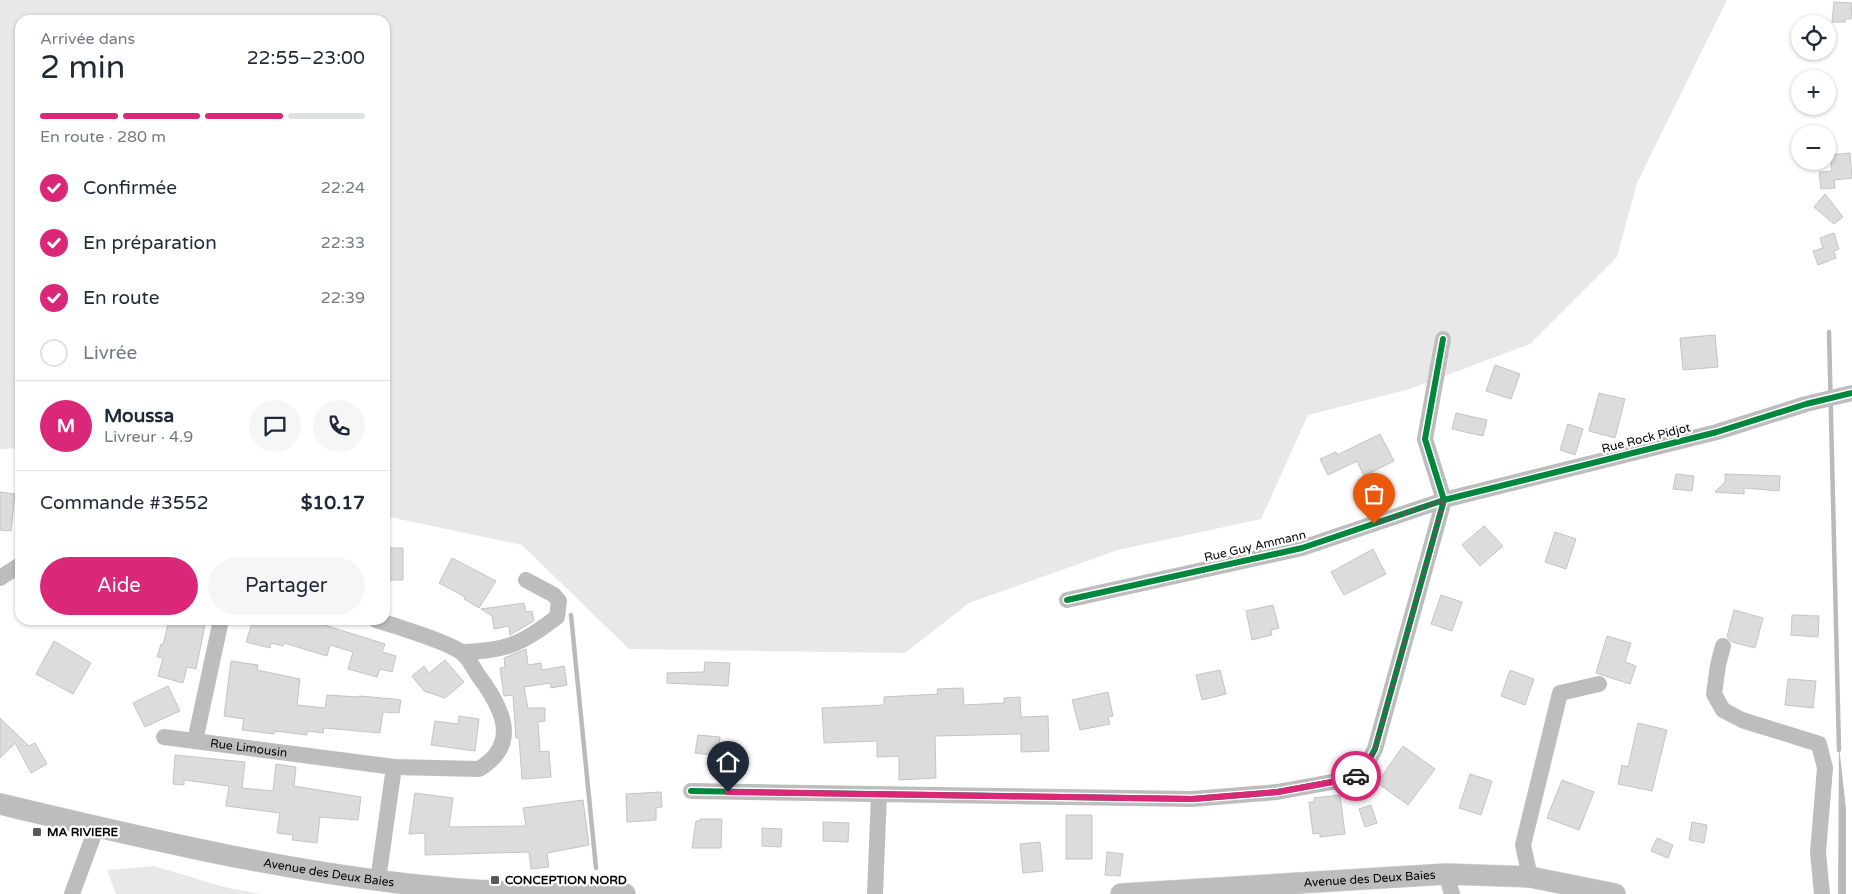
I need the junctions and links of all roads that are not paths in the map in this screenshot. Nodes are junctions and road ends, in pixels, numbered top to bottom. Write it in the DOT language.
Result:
graph roads {
  1 [pos="1443,340"];
  2 [pos="1852,393"];
  3 [pos="1444,500"];
  4 [pos="15,568"];
  5 [pos="0,578"];
  6 [pos="526,580"];
  7 [pos="1067,600"];
  8 [pos="390,624"];
  9 [pos="220,625"];
  10 [pos="1723,646"];
  11 [pos="462,652"];
  12 [pos="1599,684"];
  13 [pos="164,737"];
  14 [pos="196,741"];
  15 [pos="394,767"];
  16 [pos="691,791"];
  17 [pos="879,794"];
  18 [pos="0,804"];
  19 [pos="0,812"];
  20 [pos="96,826"];
  21 [pos="1446,874"];
  22 [pos="1530,877"];
  23 [pos="378,880"];
  24 [pos="1159,893"];
  25 [pos="72,894"];
  26 [pos="625,894"];
  27 [pos="875,894"];
  28 [pos="1121,894"];
  29 [pos="1452,894"];
  30 [pos="1615,894"];
  31 [pos="1822,894"];
  1 -- 3 [label="street"];
  2 -- 3 [label="street, Rue Rock Pidjot"];
  3 -- 7 [label="street, Rue Guy Ammann"];
  3 -- 17 [label="street"];
  4 -- 5 [label="street"];
  6 -- 11 [label="street"];
  8 -- 11 [label="street"];
  9 -- 14 [label="street, Rue Limousin"];
  10 -- 31 [label="street"];
  11 -- 15 [label="street, Rue Limousin"];
  12 -- 22 [label="street"];
  13 -- 14 [label="street"];
  14 -- 15 [label="street, Rue Limousin"];
  15 -- 23 [label="street"];
  16 -- 17 [label="street"];
  17 -- 27 [label="street"];
  18 -- 20 [label="main road, Avenue des Deux Baies"];
  19 -- 20 [label="main road, Avenue des Deux Baies"];
  20 -- 23 [label="main road, Avenue des Deux Baies"];
  20 -- 25 [label="street"];
  21 -- 22 [label="main road, Avenue des Deux Baies"];
  21 -- 24 [label="main road, Avenue des Deux Baies"];
  21 -- 29 [label="street"];
  22 -- 30 [label="main road, Avenue des Deux Baies"];
  23 -- 26 [label="main road, Avenue des Deux Baies"];
  24 -- 28 [label="main road, Avenue des Deux Baies"];
}
